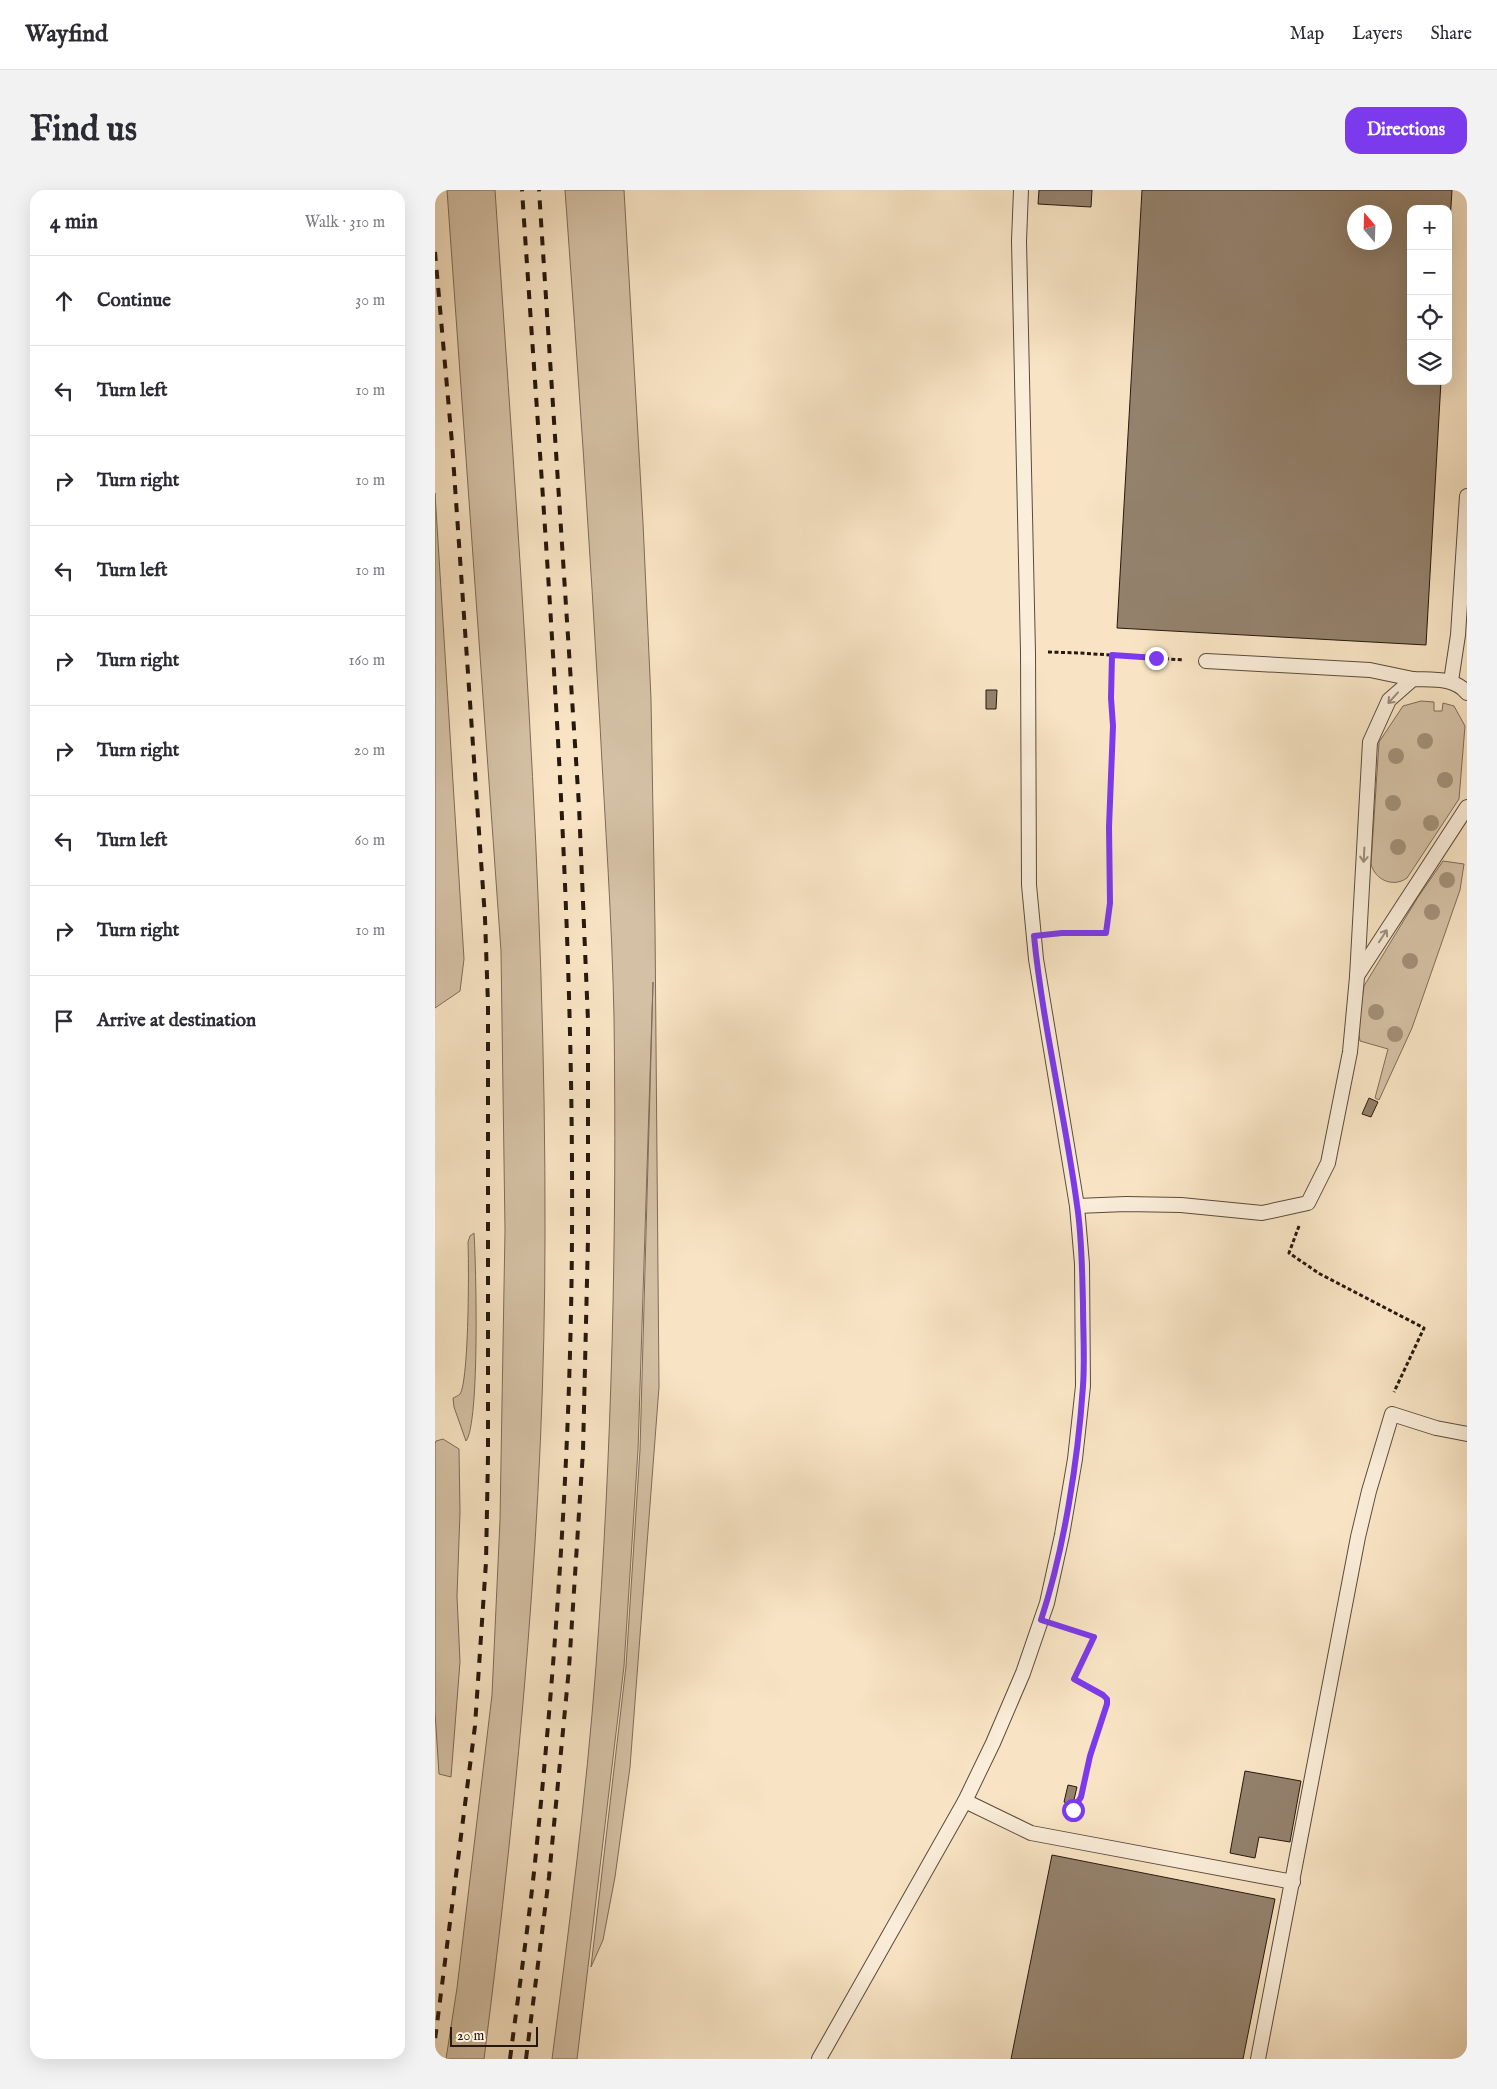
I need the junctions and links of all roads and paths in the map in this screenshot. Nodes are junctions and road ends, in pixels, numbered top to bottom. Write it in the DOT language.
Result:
graph roads {
  1 [pos="1021,190"];
  2 [pos="1467,496"];
  3 [pos="1028,652"];
  4 [pos="1112,655"];
  5 [pos="1207,661"];
  6 [pos="1413,679"];
  7 [pos="1451,681"];
  8 [pos="1467,693"];
  9 [pos="1467,808"];
  10 [pos="1034,936"];
  11 [pos="1357,976"];
  12 [pos="1308,1204"];
  13 [pos="1077,1206"];
  14 [pos="1392,1414"];
  15 [pos="1467,1434"];
  16 [pos="1041,1620"];
  17 [pos="965,1801"];
  18 [pos="1067,1839"];
  19 [pos="1293,1882"];
  20 [pos="819,2059"];
  21 [pos="1258,2059"];
  1 -- 3 [label="lane"];
  2 -- 7 [label="lane"];
  3 -- 4 [label="path"];
  3 -- 10 [label="lane"];
  4 -- 5 [label="path"];
  4 -- 10 [label="path"];
  5 -- 6 [label="lane"];
  6 -- 7 [label="lane"];
  6 -- 11 [label="lane, one-way"];
  7 -- 8 [label="lane"];
  11 -- 9 [label="lane, one-way"];
  10 -- 13 [label="lane"];
  11 -- 12 [label="lane"];
  12 -- 13 [label="lane"];
  12 -- 14 [label="path"];
  13 -- 16 [label="lane"];
  14 -- 15 [label="lane"];
  14 -- 19 [label="lane"];
  16 -- 17 [label="lane"];
  16 -- 18 [label="path"];
  17 -- 18 [label="lane"];
  17 -- 20 [label="lane"];
  18 -- 19 [label="lane"];
  19 -- 21 [label="lane"];
}
